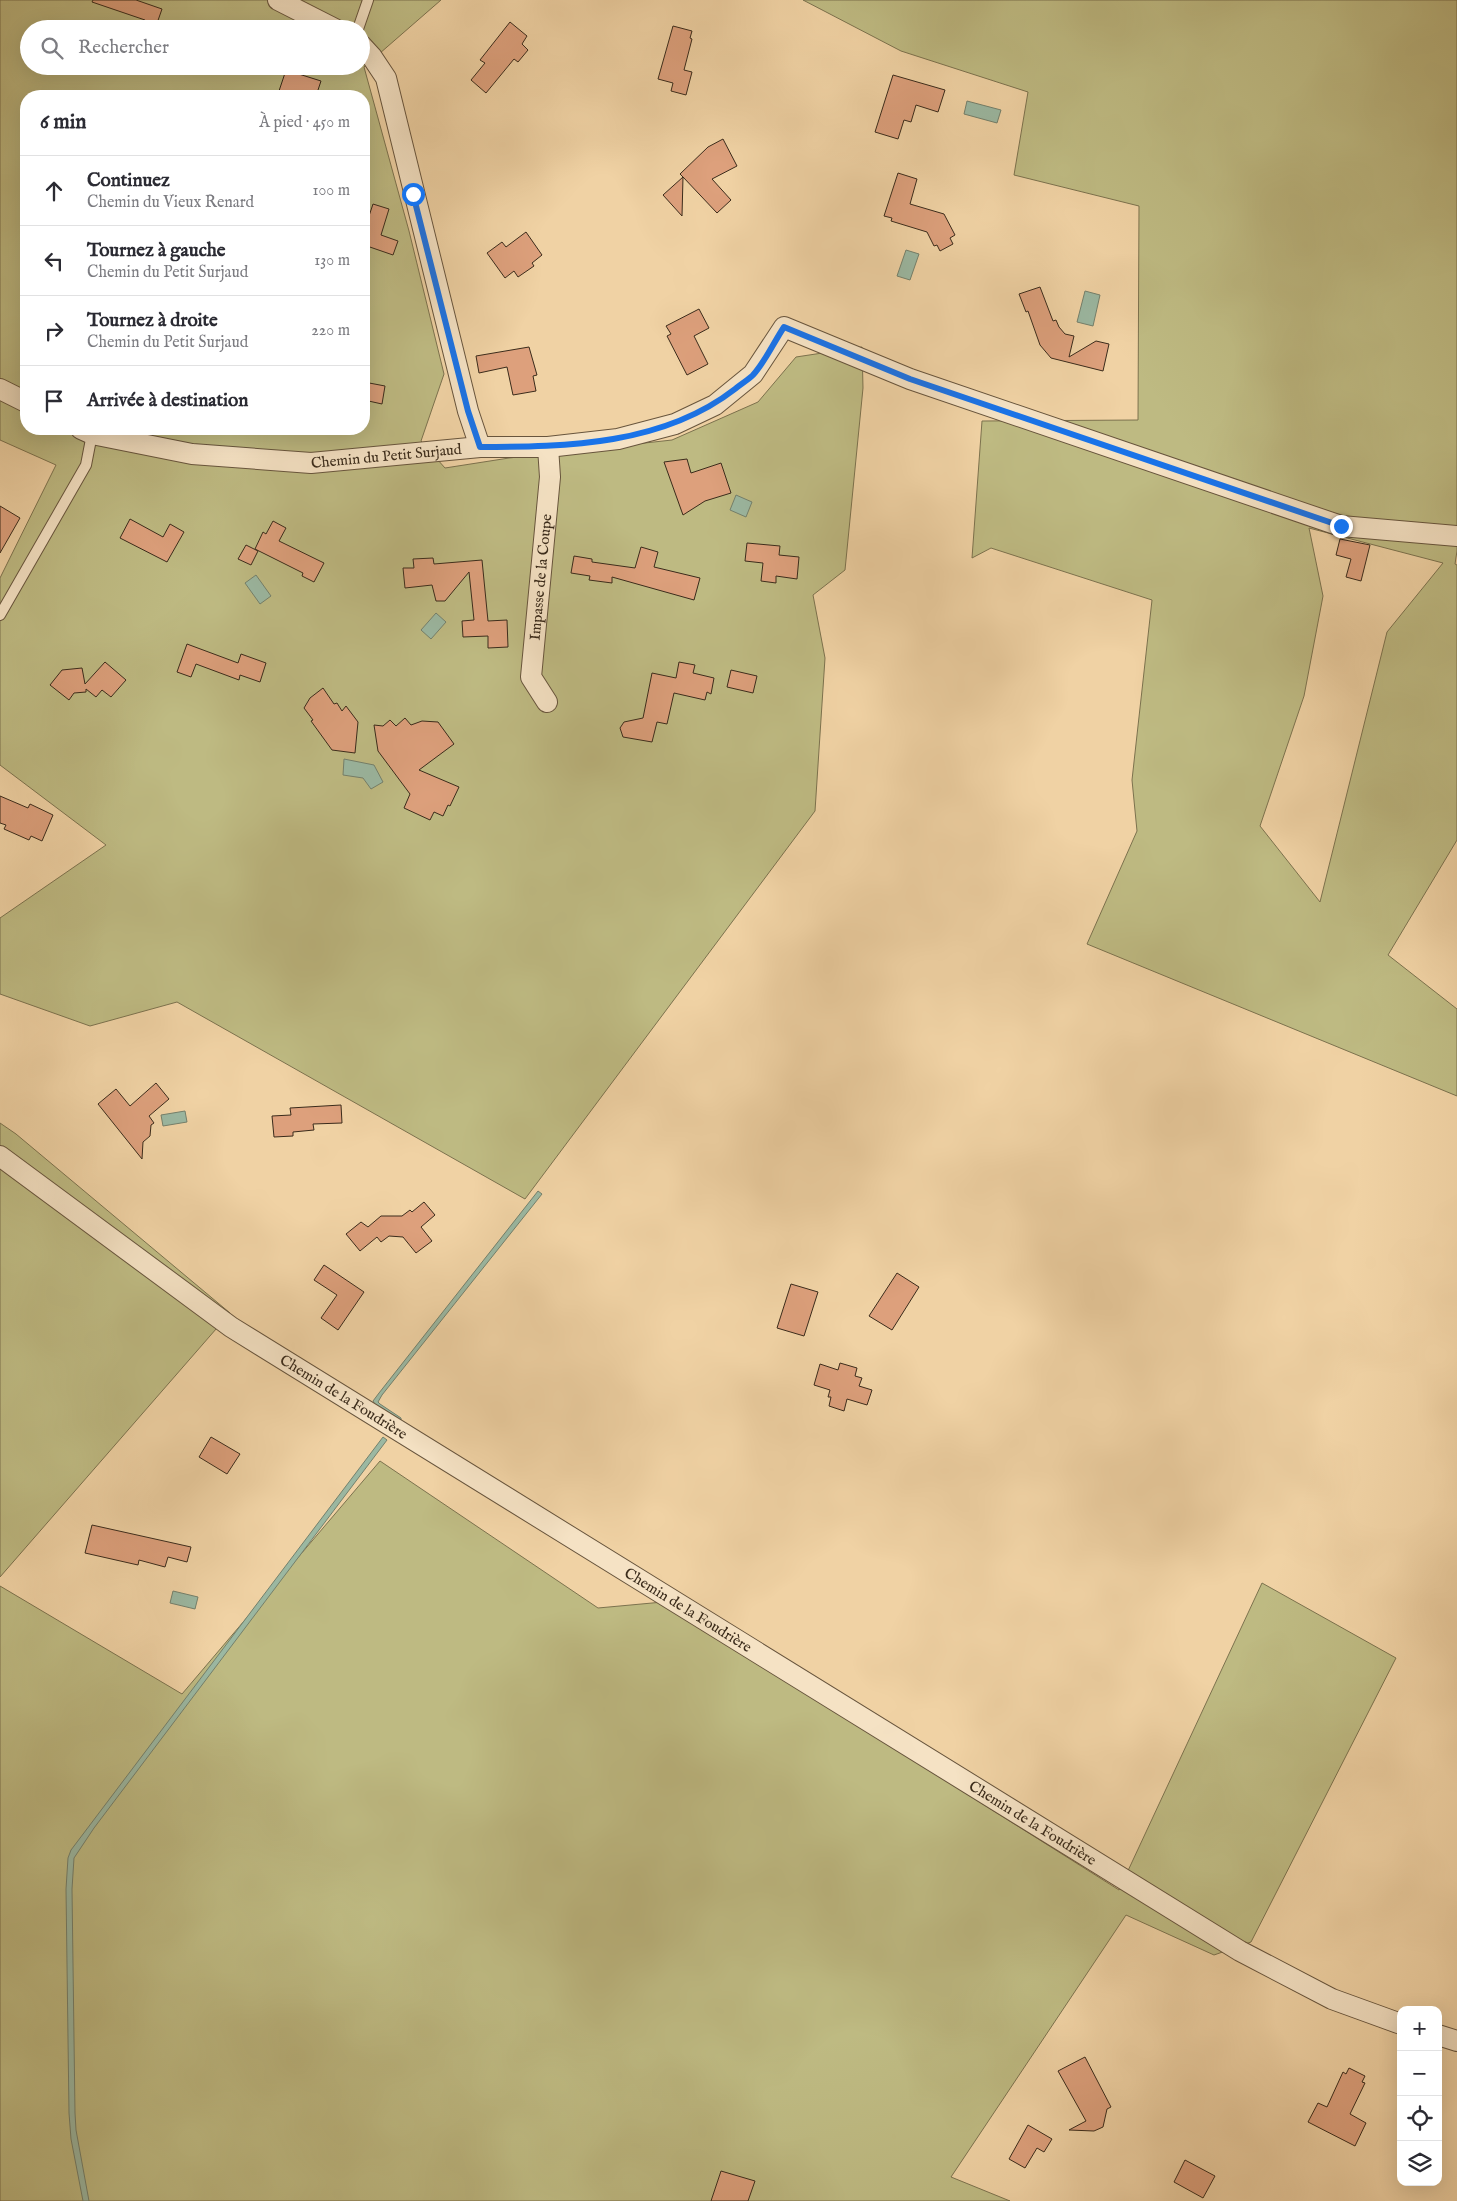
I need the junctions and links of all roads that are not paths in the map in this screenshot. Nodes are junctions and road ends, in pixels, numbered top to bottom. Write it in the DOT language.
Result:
graph roads {
  1 [pos="278,0"];
  2 [pos="368,0"];
  3 [pos="317,20"];
  4 [pos="361,20"];
  5 [pos="370,55"];
  6 [pos="0,389"];
  7 [pos="20,399"];
  8 [pos="86,435"];
  9 [pos="104,435"];
  10 [pos="480,447"];
  11 [pos="548,447"];
  12 [pos="1457,536"];
  13 [pos="0,615"];
  14 [pos="547,702"];
  15 [pos="0,1156"];
  16 [pos="1397,2023"];
  17 [pos="1442,2036"];
  18 [pos="1457,2041"];
  1 -- 3 [label="street"];
  2 -- 4 [label="lane"];
  5 -- 10 [label="street"];
  6 -- 7 [label="street"];
  8 -- 13 [label="lane"];
  9 -- 10 [label="street, Chemin du Petit Surjaud"];
  10 -- 11 [label="street, Chemin du Petit Surjaud"];
  11 -- 12 [label="street, Chemin du Petit Surjaud"];
  11 -- 14 [label="street, Impasse de la Coupe"];
  15 -- 16 [label="street, Chemin de la Foudrière"];
  17 -- 18 [label="street"];
}
